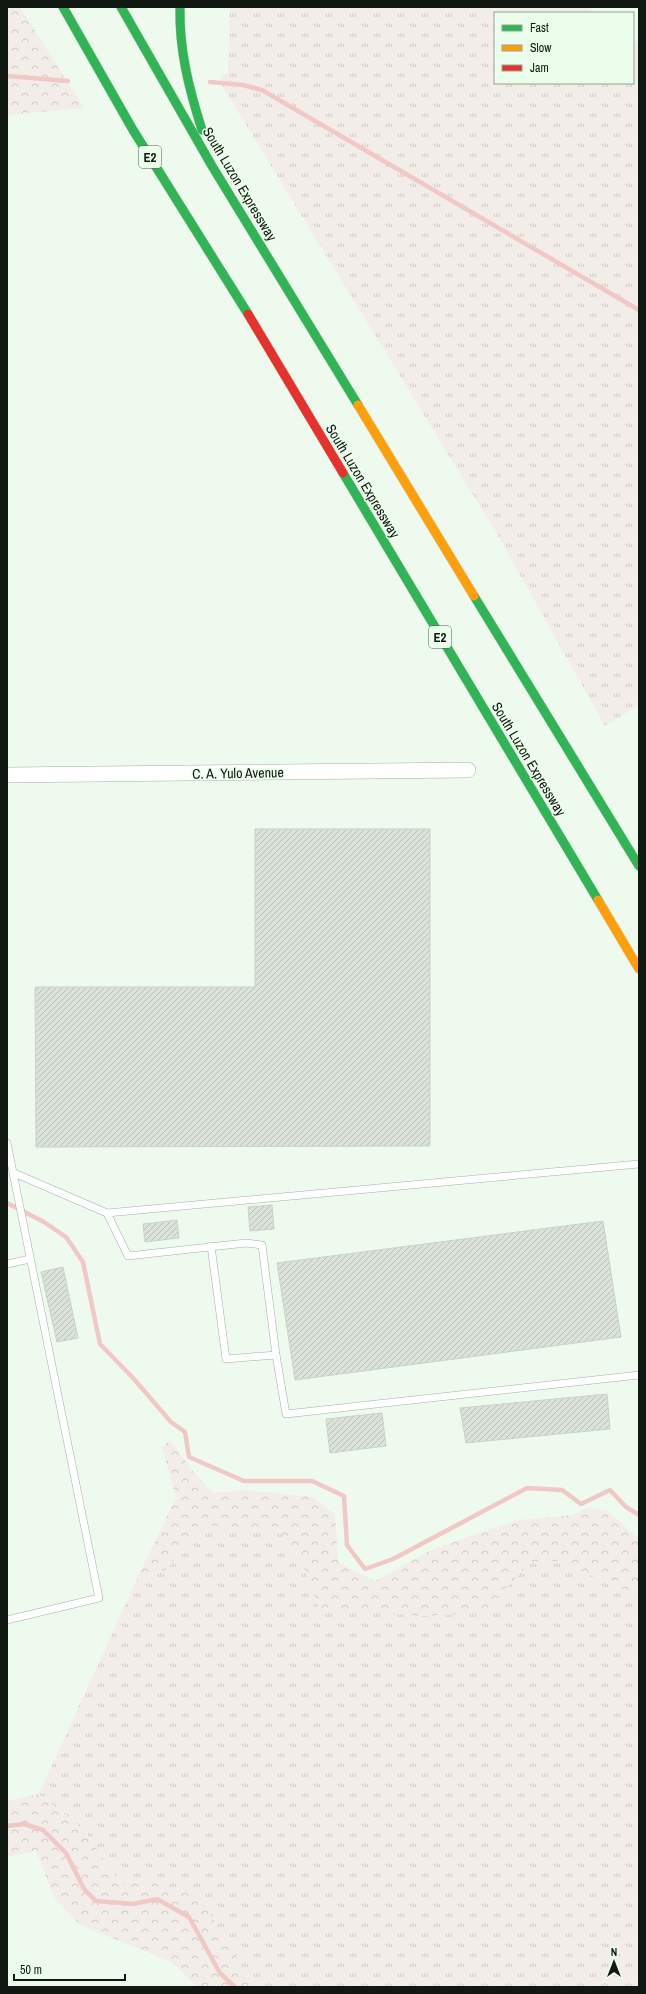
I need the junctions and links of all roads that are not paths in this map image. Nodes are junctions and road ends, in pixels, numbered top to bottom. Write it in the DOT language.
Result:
graph roads {
  1 [pos="63,7"];
  2 [pos="121,7"];
  3 [pos="180,7"];
  4 [pos="212,166"];
  5 [pos="468,770"];
  6 [pos="7,775"];
  7 [pos="639,866"];
  8 [pos="639,969"];
  9 [pos="7,1143"];
  10 [pos="639,1164"];
  11 [pos="14,1173"];
  12 [pos="107,1213"];
  13 [pos="211,1246"];
  14 [pos="30,1259"];
  15 [pos="7,1264"];
  16 [pos="276,1355"];
  17 [pos="639,1375"];
  18 [pos="7,1620"];
  1 -- 8 [label="highway, South Luzon Expressway / E2"];
  2 -- 4 [label="highway, South Luzon Expressway"];
  3 -- 4 [label="highway"];
  4 -- 7 [label="highway, South Luzon Expressway"];
  5 -- 6 [label="street, C. A. Yulo Avenue"];
  9 -- 11 [label="lane"];
  10 -- 12 [label="lane"];
  11 -- 12 [label="lane"];
  11 -- 14 [label="lane"];
  12 -- 13 [label="lane"];
  13 -- 16 [label="lane"];
  13 -- 16 [label="lane"];
  14 -- 15 [label="lane"];
  14 -- 18 [label="lane"];
  16 -- 17 [label="lane"];
}
